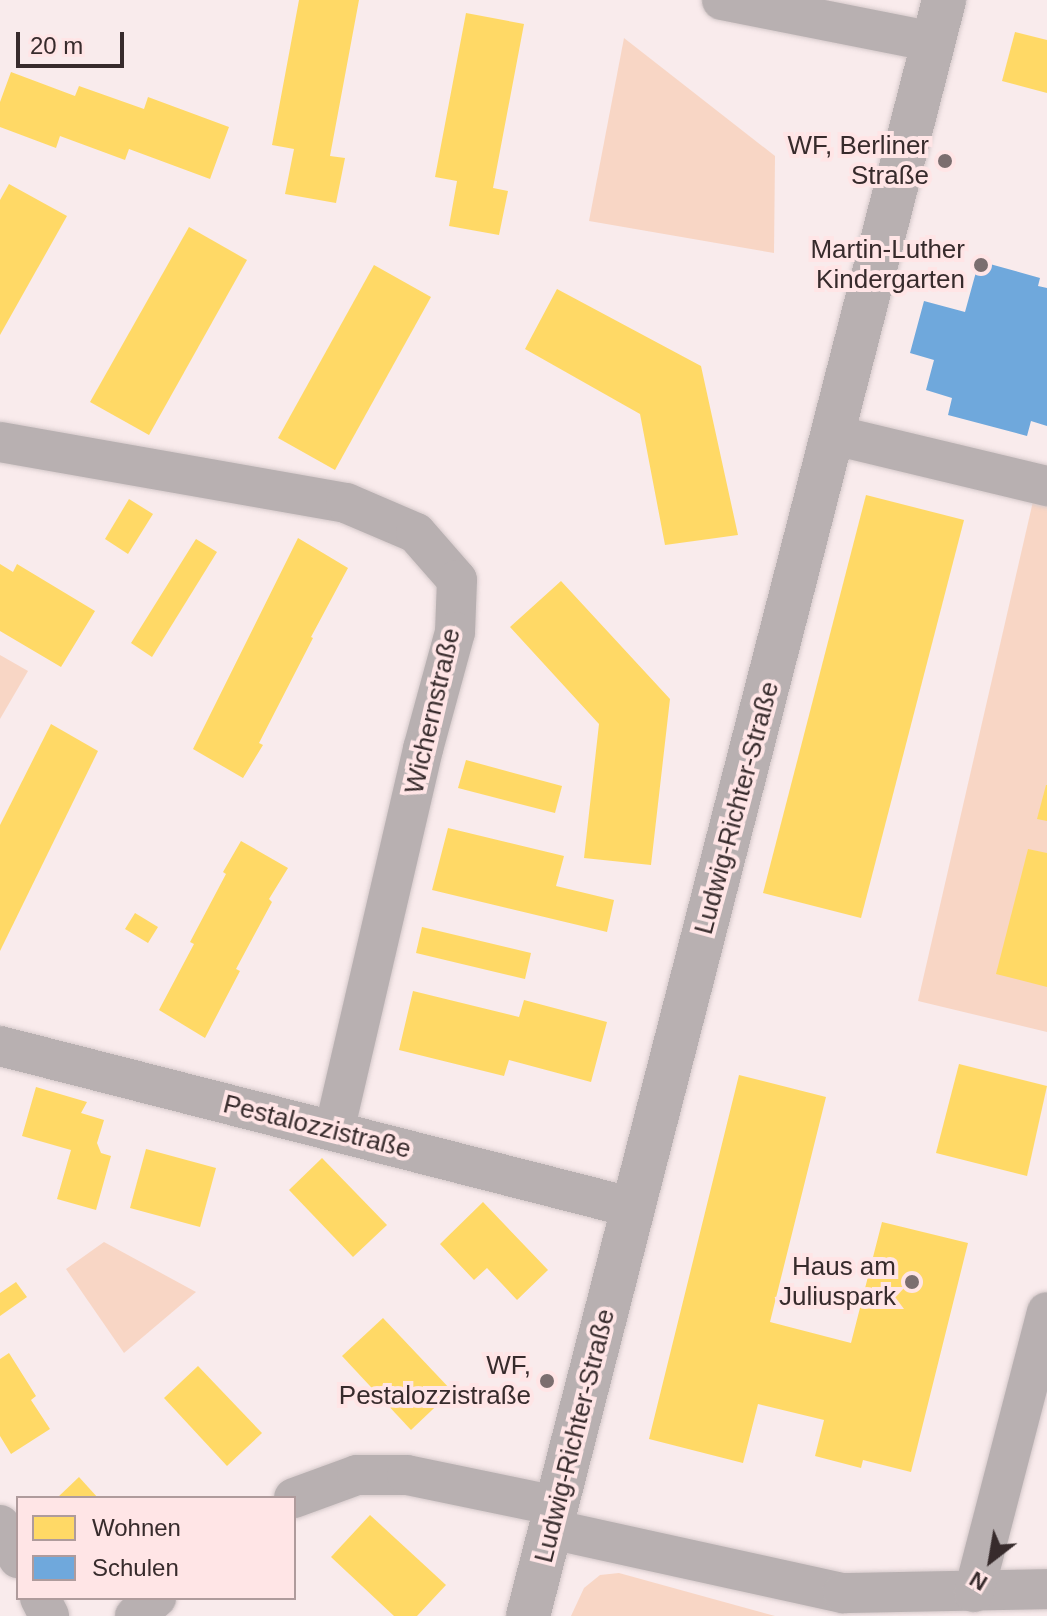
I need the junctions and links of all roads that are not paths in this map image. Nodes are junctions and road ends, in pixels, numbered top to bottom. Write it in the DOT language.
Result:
graph roads {
  1 [pos="722,0"];
  2 [pos="944,0"];
  3 [pos="934,42"];
  4 [pos="834,435"];
  5 [pos="0,442"];
  6 [pos="1047,486"];
  7 [pos="0,1046"];
  8 [pos="334,1130"];
  9 [pos="634,1208"];
  10 [pos="1047,1312"];
  11 [pos="296,1497"];
  12 [pos="554,1518"];
  13 [pos="0,1525"];
  14 [pos="16,1554"];
  15 [pos="1047,1589"];
  16 [pos="974,1592"];
  17 [pos="154,1600"];
  18 [pos="135,1616"];
  19 [pos="528,1616"];
  1 -- 3 [label="street"];
  2 -- 3 [label="street, Ludwig-Richter-Straße"];
  3 -- 4 [label="street, Ludwig-Richter-Straße"];
  4 -- 6 [label="street"];
  4 -- 9 [label="street, Ludwig-Richter-Straße"];
  5 -- 8 [label="street, Wichernstraße"];
  7 -- 8 [label="street, Pestalozzistraße"];
  8 -- 9 [label="street, Pestalozzistraße"];
  9 -- 12 [label="street, Ludwig-Richter-Straße"];
  10 -- 16 [label="street"];
  11 -- 12 [label="street"];
  12 -- 16 [label="street"];
  12 -- 19 [label="street, Ludwig-Richter-Straße"];
  13 -- 14 [label="street"];
  15 -- 16 [label="street"];
  17 -- 18 [label="street"];
}
